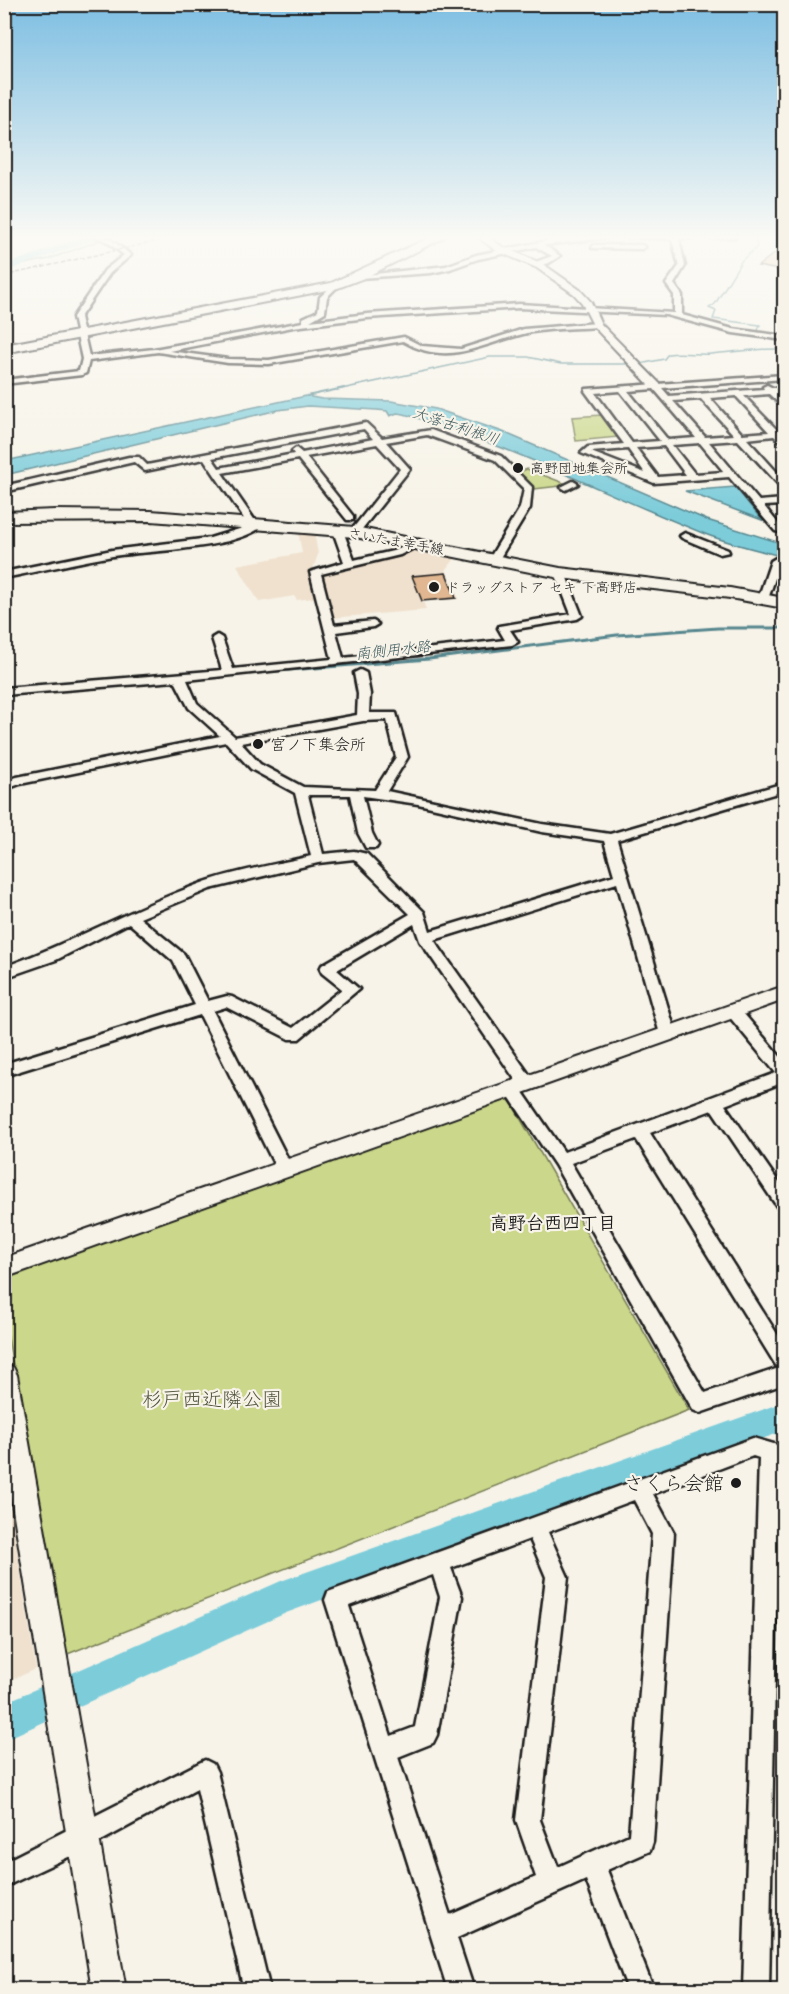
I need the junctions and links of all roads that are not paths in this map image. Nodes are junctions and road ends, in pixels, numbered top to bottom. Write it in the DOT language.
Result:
graph roads {
  1 [pos="79,330"];
  2 [pos="101,330"];
  3 [pos="266,330"];
  4 [pos="536,330"];
  5 [pos="602,330"];
  6 [pos="727,330"];
  7 [pos="80,334"];
  8 [pos="784,338"];
  9 [pos="4,349"];
  10 [pos="154,351"];
  11 [pos="86,359"];
  12 [pos="784,377"];
  13 [pos="759,379"];
  14 [pos="4,382"];
  15 [pos="657,387"];
  16 [pos="622,388"];
  17 [pos="784,390"];
  18 [pos="771,391"];
  19 [pos="737,393"];
  20 [pos="703,396"];
  21 [pos="668,399"];
  22 [pos="784,403"];
  23 [pos="780,434"];
  24 [pos="741,437"];
  25 [pos="285,440"];
  26 [pos="702,440"];
  27 [pos="380,441"];
  28 [pos="666,443"];
  29 [pos="784,443"];
  30 [pos="630,446"];
  31 [pos="206,456"];
  32 [pos="300,456"];
  33 [pos="145,468"];
  34 [pos="217,471"];
  35 [pos="730,474"];
  36 [pos="693,477"];
  37 [pos="156,479"];
  38 [pos="655,480"];
  39 [pos="784,485"];
  40 [pos="4,489"];
  41 [pos="784,502"];
  42 [pos="758,504"];
  43 [pos="4,517"];
  44 [pos="784,519"];
  45 [pos="771,521"];
  46 [pos="257,524"];
  47 [pos="352,525"];
  48 [pos="784,530"];
  49 [pos="338,531"];
  50 [pos="685,536"];
  51 [pos="419,543"];
  52 [pos="724,552"];
  53 [pos="494,559"];
  54 [pos="776,561"];
  55 [pos="350,564"];
  56 [pos="560,573"];
  57 [pos="772,573"];
  58 [pos="4,575"];
  59 [pos="784,575"];
  60 [pos="763,599"];
  61 [pos="784,603"];
  62 [pos="373,624"];
  63 [pos="330,629"];
  64 [pos="217,638"];
  65 [pos="371,643"];
  66 [pos="376,658"];
  67 [pos="338,662"];
  68 [pos="228,672"];
  69 [pos="360,673"];
  70 [pos="180,677"];
  71 [pos="4,692"];
  72 [pos="363,717"];
  73 [pos="231,740"];
  74 [pos="4,786"];
  75 [pos="784,787"];
  76 [pos="301,791"];
  77 [pos="356,792"];
  78 [pos="379,794"];
  79 [pos="610,838"];
  80 [pos="371,844"];
  81 [pos="318,860"];
  82 [pos="622,877"];
  83 [pos="419,915"];
  84 [pos="130,917"];
  85 [pos="425,938"];
  86 [pos="4,973"];
  87 [pos="784,993"];
  88 [pos="204,1008"];
  89 [pos="733,1011"];
  90 [pos="668,1034"];
  91 [pos="4,1070"];
  92 [pos="784,1071"];
  93 [pos="784,1076"];
  94 [pos="520,1086"];
  95 [pos="715,1102"];
  96 [pos="640,1131"];
  97 [pos="561,1160"];
  98 [pos="285,1169"];
  99 [pos="784,1203"];
  100 [pos="4,1269"];
  101 [pos="784,1361"];
  102 [pos="4,1375"];
  103 [pos="784,1375"];
  104 [pos="777,1454"];
  105 [pos="639,1489"];
  106 [pos="535,1527"];
  107 [pos="439,1563"];
  108 [pos="384,1751"];
  109 [pos="84,1837"];
  110 [pos="592,1864"];
  111 [pos="4,1875"];
  112 [pos="551,1883"];
  113 [pos="442,1932"];
  114 [pos="110,1989"];
  115 [pos="256,1989"];
  116 [pos="460,1989"];
  117 [pos="641,1989"];
  118 [pos="756,1989"];
  1 -- 7 [label="street"];
  2 -- 7 [label="main road"];
  3 -- 10 [label="street"];
  4 -- 10 [label="street"];
  5 -- 15 [label="street"];
  6 -- 8 [label="street"];
  7 -- 9 [label="main road"];
  7 -- 11 [label="street"];
  10 -- 11 [label="street"];
  11 -- 14 [label="street"];
  12 -- 13 [label="street"];
  13 -- 15 [label="street"];
  13 -- 18 [label="street"];
  15 -- 16 [label="street"];
  15 -- 21 [label="street"];
  16 -- 28 [label="street"];
  16 -- 30 [label="street"];
  17 -- 18 [label="street"];
  18 -- 19 [label="street"];
  18 -- 22 [label="street"];
  19 -- 20 [label="street"];
  19 -- 23 [label="street"];
  20 -- 21 [label="street"];
  20 -- 24 [label="street"];
  21 -- 26 [label="street"];
  23 -- 24 [label="street"];
  23 -- 29 [label="street"];
  24 -- 26 [label="street"];
  24 -- 39 [label="street"];
  25 -- 27 [label="street"];
  25 -- 31 [label="street"];
  25 -- 32 [label="street"];
  26 -- 28 [label="street"];
  26 -- 35 [label="street"];
  27 -- 32 [label="street"];
  27 -- 47 [label="street"];
  27 -- 53 [label="street"];
  28 -- 30 [label="street"];
  28 -- 36 [label="street"];
  30 -- 38 [label="street"];
  30 -- 38 [label="street"];
  31 -- 33 [label="street"];
  31 -- 34 [label="street"];
  32 -- 34 [label="street"];
  32 -- 47 [label="street"];
  33 -- 37 [label="street"];
  33 -- 40 [label="street"];
  34 -- 46 [label="street"];
  35 -- 36 [label="street"];
  35 -- 42 [label="street"];
  36 -- 38 [label="street"];
  41 -- 42 [label="street"];
  42 -- 45 [label="street"];
  43 -- 46 [label="main road, さいたま幸手線"];
  44 -- 45 [label="street"];
  45 -- 48 [label="street"];
  46 -- 49 [label="main road, さいたま幸手線"];
  46 -- 58 [label="street"];
  47 -- 49 [label="main road, さいたま幸手線"];
  47 -- 51 [label="main road, さいたま幸手線"];
  49 -- 55 [label="street"];
  50 -- 52 [label="street"];
  51 -- 53 [label="main road, さいたま幸手線"];
  51 -- 55 [label="street"];
  53 -- 56 [label="main road, さいたま幸手線"];
  54 -- 57 [label="street"];
  55 -- 63 [label="street"];
  56 -- 60 [label="main road, さいたま幸手線"];
  56 -- 66 [label="street"];
  57 -- 59 [label="street"];
  57 -- 60 [label="street"];
  60 -- 61 [label="main road, さいたま幸手線"];
  62 -- 63 [label="street"];
  63 -- 67 [label="street"];
  64 -- 68 [label="street"];
  65 -- 66 [label="street"];
  66 -- 67 [label="street"];
  67 -- 68 [label="street"];
  68 -- 70 [label="street"];
  69 -- 72 [label="street"];
  70 -- 71 [label="street"];
  70 -- 73 [label="street"];
  72 -- 73 [label="street"];
  72 -- 78 [label="street"];
  73 -- 74 [label="street"];
  73 -- 76 [label="street"];
  75 -- 79 [label="street"];
  76 -- 77 [label="street"];
  76 -- 81 [label="street"];
  77 -- 78 [label="street"];
  77 -- 80 [label="street"];
  78 -- 79 [label="street"];
  79 -- 82 [label="street"];
  81 -- 83 [label="street"];
  81 -- 84 [label="street"];
  82 -- 85 [label="street"];
  82 -- 90 [label="street"];
  83 -- 85 [label="street"];
  83 -- 88 [label="street"];
  84 -- 86 [label="street"];
  84 -- 88 [label="street"];
  85 -- 94 [label="street"];
  87 -- 89 [label="street"];
  88 -- 91 [label="street"];
  88 -- 98 [label="street"];
  89 -- 90 [label="street"];
  89 -- 92 [label="street"];
  90 -- 94 [label="street"];
  93 -- 95 [label="street"];
  94 -- 97 [label="street"];
  94 -- 98 [label="street"];
  95 -- 96 [label="street"];
  95 -- 99 [label="street"];
  96 -- 97 [label="street"];
  96 -- 101 [label="street"];
  97 -- 103 [label="street"];
  98 -- 100 [label="street"];
  102 -- 109 [label="street"];
  104 -- 105 [label="street"];
  104 -- 118 [label="street"];
  105 -- 106 [label="street"];
  105 -- 110 [label="street"];
  106 -- 107 [label="street"];
  106 -- 112 [label="street"];
  107 -- 108 [label="street"];
  107 -- 108 [label="street"];
  108 -- 113 [label="street"];
  109 -- 111 [label="street"];
  109 -- 114 [label="street"];
  109 -- 115 [label="street"];
  110 -- 112 [label="street"];
  110 -- 117 [label="street"];
  112 -- 113 [label="street"];
  113 -- 116 [label="street"];
}
